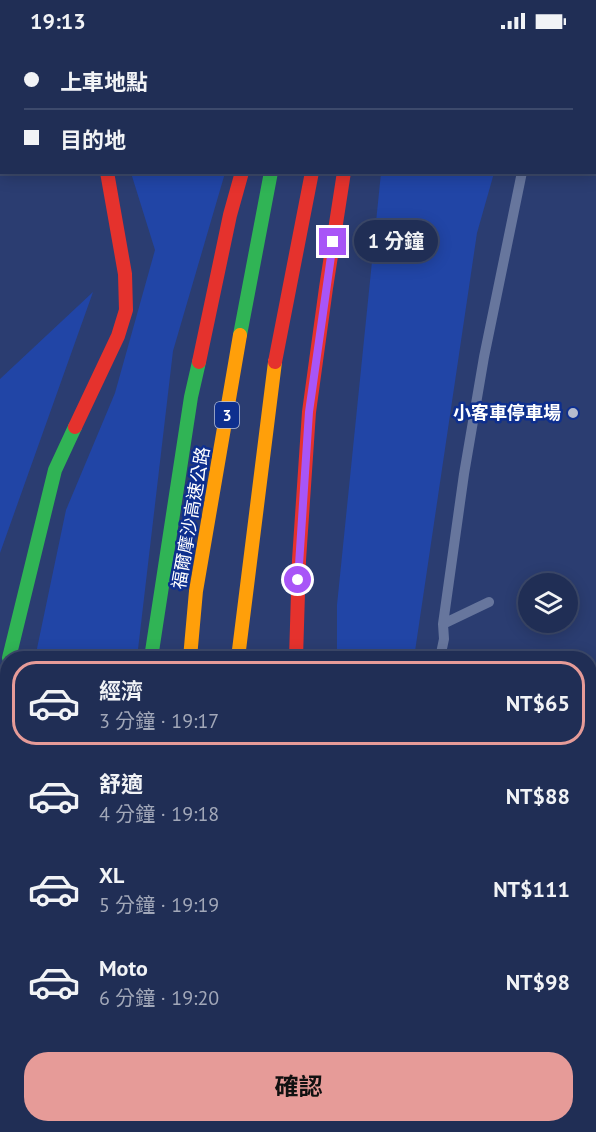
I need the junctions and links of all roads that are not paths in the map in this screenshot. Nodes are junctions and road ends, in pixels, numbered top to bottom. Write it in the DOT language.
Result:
graph roads {
  1 [pos="107,174"];
  2 [pos="241,174"];
  3 [pos="271,174"];
  4 [pos="312,174"];
  5 [pos="344,174"];
  6 [pos="522,174"];
  7 [pos="489,602"];
  8 [pos="443,624"];
  9 [pos="11,651"];
  10 [pos="152,651"];
  11 [pos="191,651"];
  12 [pos="239,651"];
  13 [pos="296,651"];
  14 [pos="441,651"];
  1 -- 9 [label="main road"];
  2 -- 10 [label="main road"];
  3 -- 11 [label="main road, 福爾摩沙高速公路 / 3"];
  4 -- 12 [label="main road"];
  5 -- 13 [label="main road"];
  6 -- 8 [label="lane"];
  7 -- 8 [label="lane"];
  8 -- 14 [label="lane"];
}
